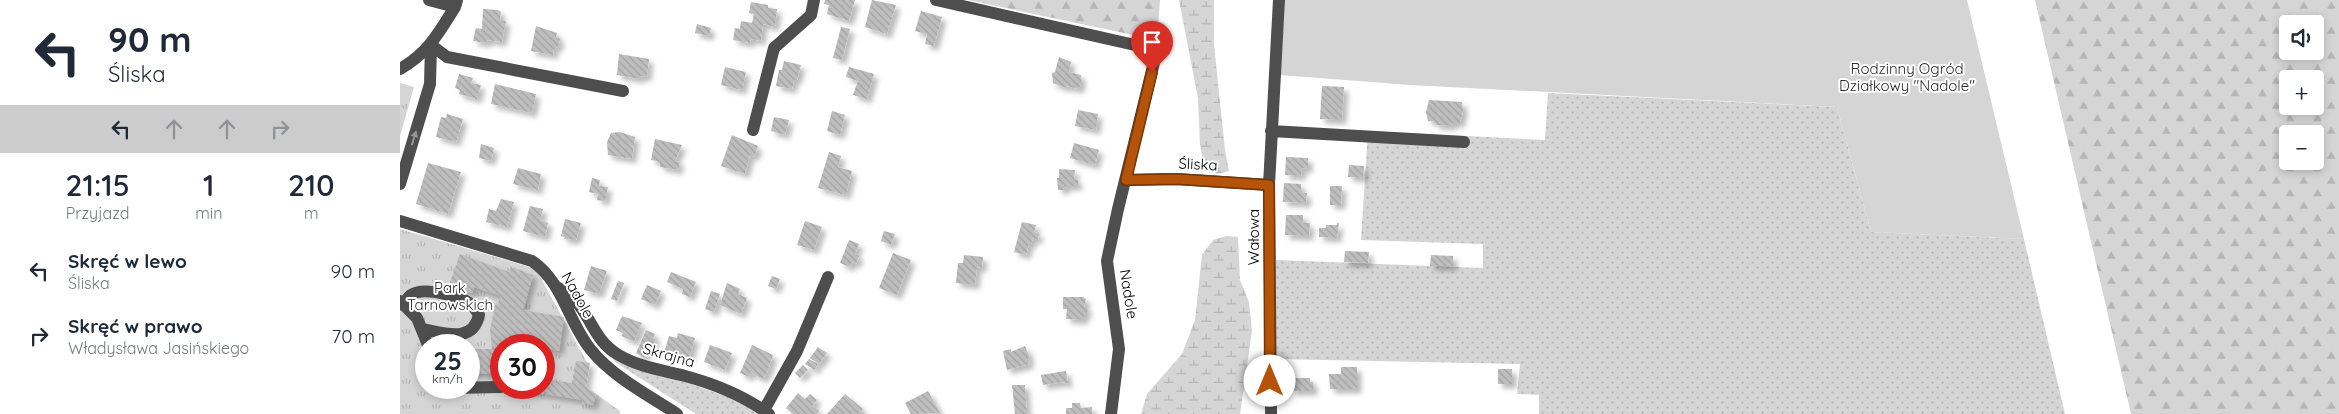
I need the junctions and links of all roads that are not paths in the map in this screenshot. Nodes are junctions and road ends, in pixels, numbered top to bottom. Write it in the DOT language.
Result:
graph roads {
  1 [pos="429,0"];
  2 [pos="814,0"];
  3 [pos="936,0"];
  4 [pos="1279,0"];
  5 [pos="456,4"];
  6 [pos="431,45"];
  7 [pos="400,69"];
  8 [pos="623,92"];
  9 [pos="753,130"];
  10 [pos="1271,132"];
  11 [pos="1464,142"];
  12 [pos="1126,180"];
  13 [pos="400,184"];
  14 [pos="1269,185"];
  15 [pos="400,221"];
  16 [pos="828,277"];
  17 [pos="557,287"];
  18 [pos="402,303"];
  19 [pos="422,329"];
  20 [pos="424,334"];
  21 [pos="766,412"];
  22 [pos="677,414"];
  23 [pos="1111,414"];
  24 [pos="1271,414"];
  1 -- 5 [label="street"];
  2 -- 9 [label="street"];
  3 -- 12 [label="street, Nadole"];
  4 -- 10 [label="street, Wałowa"];
  5 -- 6 [label="street"];
  6 -- 7 [label="street"];
  6 -- 8 [label="street"];
  13 -- 6 [label="street, one-way"];
  10 -- 11 [label="street"];
  10 -- 14 [label="street, Wałowa"];
  12 -- 14 [label="street, Śliska"];
  12 -- 23 [label="street, Nadole"];
  14 -- 24 [label="street, Wałowa"];
  15 -- 17 [label="street, Nadole"];
  16 -- 21 [label="street"];
  17 -- 21 [label="street, Skrajna"];
  17 -- 22 [label="street, Nadole"];
  18 -- 19 [label="street"];
  18 -- 19 [label="street"];
  19 -- 20 [label="street"];
}
